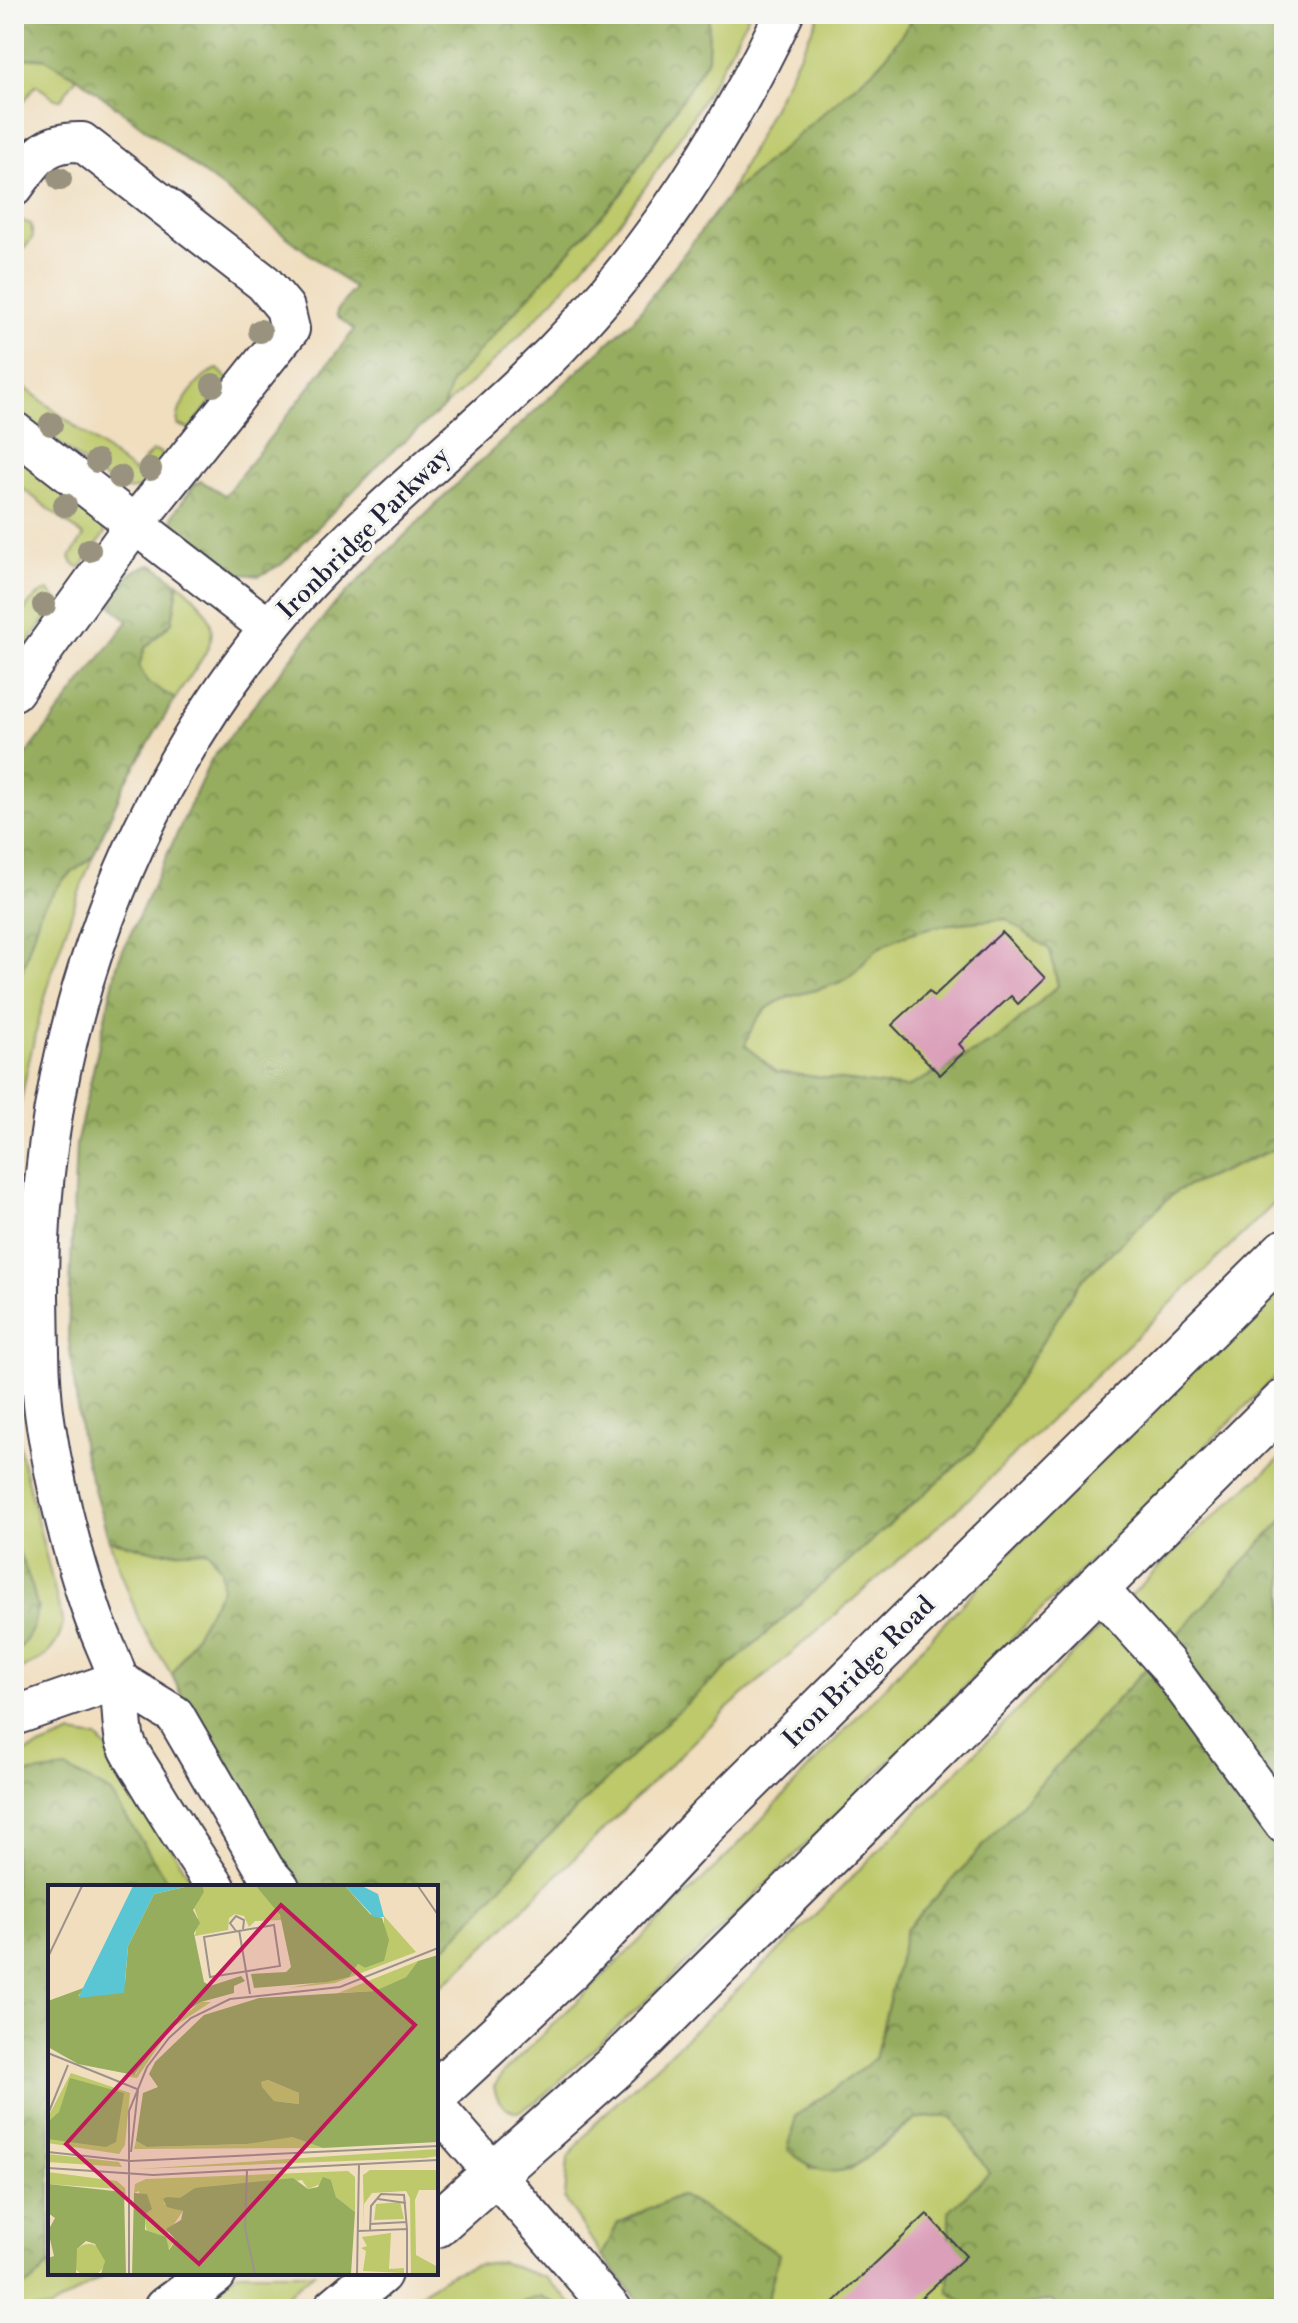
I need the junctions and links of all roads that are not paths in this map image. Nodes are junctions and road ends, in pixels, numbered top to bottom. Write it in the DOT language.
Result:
graph roads {
  1 [pos="784,14"];
  2 [pos="14,187"];
  3 [pos="14,431"];
  4 [pos="134,525"];
  5 [pos="269,628"];
  6 [pos="14,691"];
  7 [pos="1284,1252"];
  8 [pos="1284,1402"];
  9 [pos="1098,1588"];
  10 [pos="118,1680"];
  11 [pos="14,1716"];
  12 [pos="1284,1824"];
  13 [pos="215,1885"];
  14 [pos="278,1885"];
  15 [pos="438,2091"];
  16 [pos="438,2109"];
  17 [pos="494,2175"];
  18 [pos="438,2223"];
  19 [pos="211,2275"];
  20 [pos="377,2275"];
  21 [pos="166,2309"];
  22 [pos="336,2309"];
  23 [pos="612,2309"];
  1 -- 5 [label="street, Ironbridge Parkway"];
  2 -- 4 [label="street"];
  3 -- 4 [label="street"];
  4 -- 5 [label="street"];
  4 -- 6 [label="street"];
  5 -- 10 [label="street, Ironbridge Parkway"];
  7 -- 15 [label="main road, Iron Bridge Road"];
  8 -- 9 [label="main road"];
  9 -- 12 [label="street"];
  9 -- 17 [label="main road"];
  10 -- 11 [label="street"];
  10 -- 13 [label="street, Ironbridge Parkway"];
  10 -- 14 [label="street"];
  16 -- 17 [label="street"];
  17 -- 18 [label="main road"];
  17 -- 23 [label="street"];
  19 -- 21 [label="main road"];
  20 -- 22 [label="main road"];
}
